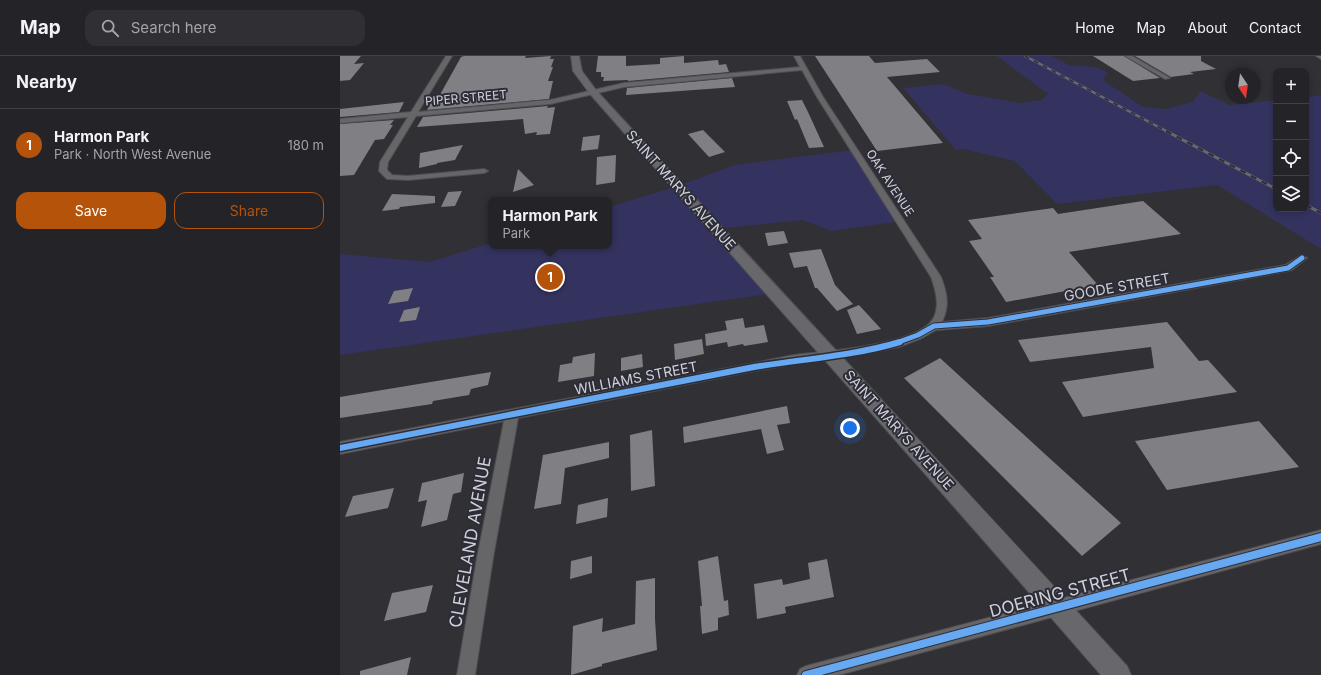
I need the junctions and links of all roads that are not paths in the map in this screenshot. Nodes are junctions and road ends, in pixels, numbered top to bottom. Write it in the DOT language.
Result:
graph roads {
  1 [pos="449,56"];
  2 [pos="575,56"];
  3 [pos="797,56"];
  4 [pos="1128,56"];
  5 [pos="804,68"];
  6 [pos="1167,78"];
  7 [pos="593,92"];
  8 [pos="414,114"];
  9 [pos="340,121"];
  10 [pos="484,171"];
  11 [pos="1302,258"];
  12 [pos="934,326"];
  13 [pos="831,356"];
  14 [pos="512,415"];
  15 [pos="340,448"];
  16 [pos="1321,537"];
  17 [pos="1058,608"];
  18 [pos="466,675"];
  19 [pos="806,675"];
  20 [pos="1118,675"];
  1 -- 8 [label="street"];
  2 -- 7 [label="main road, SAINT MARYS AVENUE"];
  3 -- 5 [label="street, OAK AVENUE"];
  4 -- 6 [label="street"];
  5 -- 7 [label="street, PIPER STREET"];
  5 -- 12 [label="street, OAK AVENUE"];
  7 -- 8 [label="street, PIPER STREET"];
  7 -- 13 [label="main road, SAINT MARYS AVENUE"];
  8 -- 9 [label="street, PIPER STREET"];
  8 -- 10 [label="street"];
  11 -- 12 [label="street, GOODE STREET"];
  12 -- 13 [label="street, WILLIAMS STREET"];
  13 -- 14 [label="street, WILLIAMS STREET"];
  13 -- 17 [label="main road, SAINT MARYS AVENUE"];
  14 -- 15 [label="street, WILLIAMS STREET"];
  14 -- 18 [label="street, CLEVELAND AVENUE"];
  16 -- 17 [label="street, DOERING STREET"];
  17 -- 19 [label="street, DOERING STREET"];
  17 -- 20 [label="main road, SAINT MARYS AVENUE"];
}
